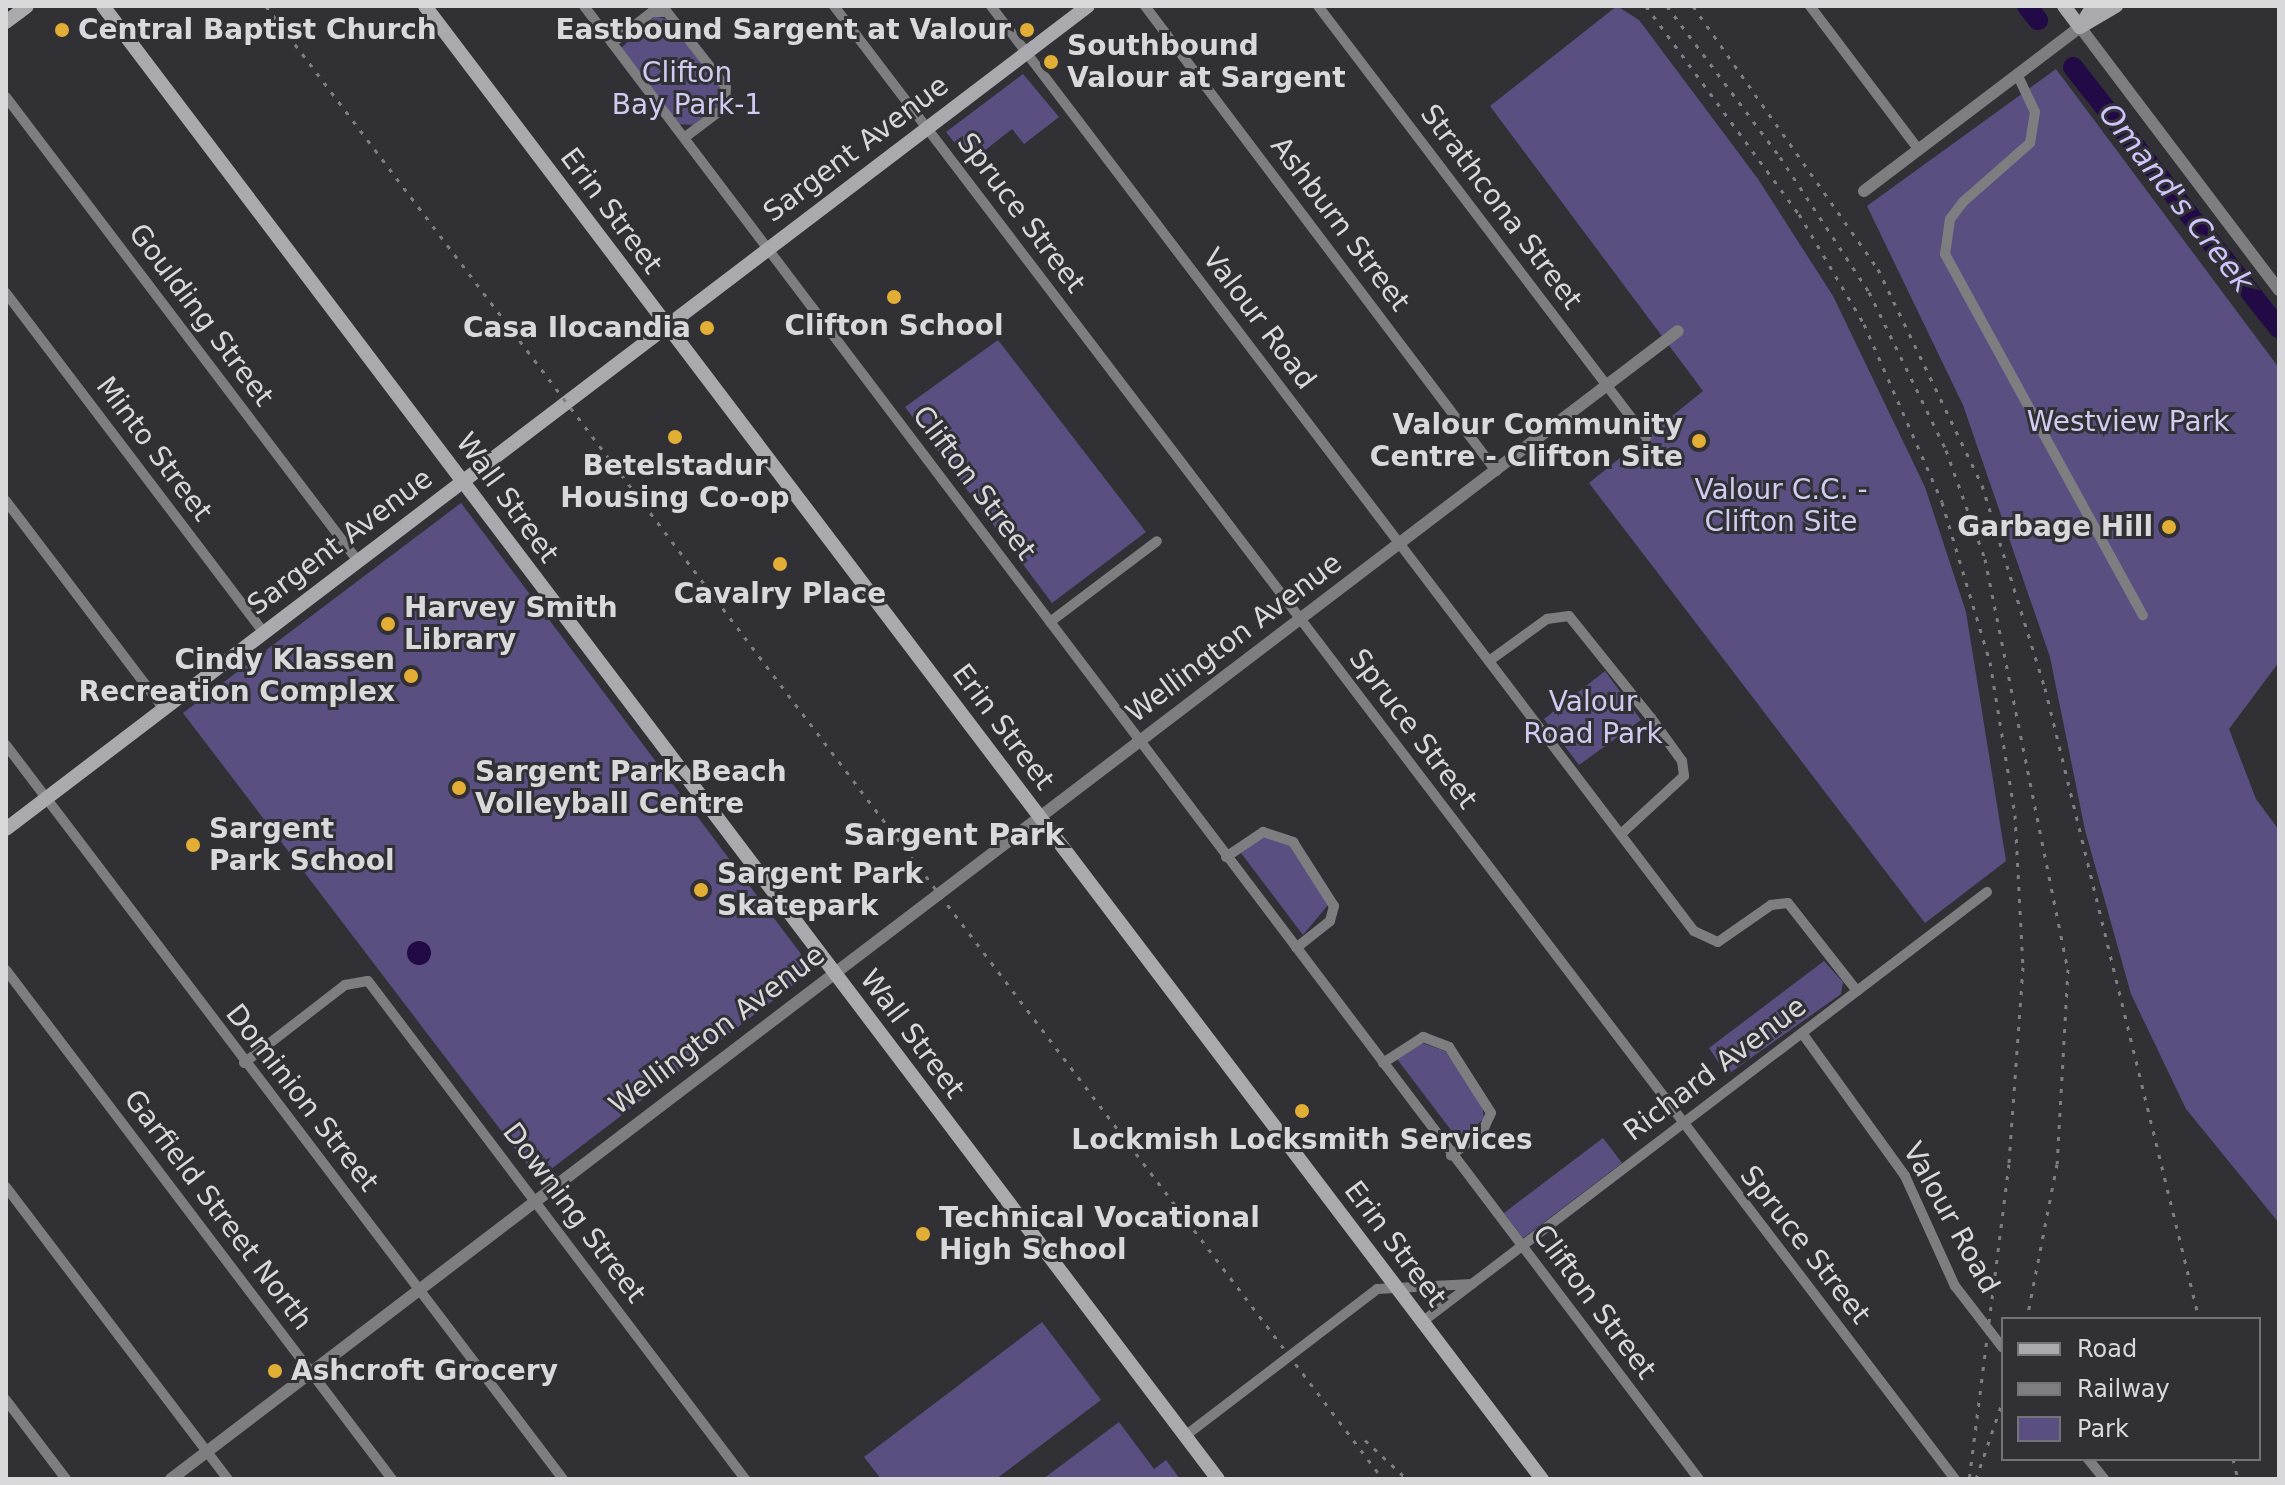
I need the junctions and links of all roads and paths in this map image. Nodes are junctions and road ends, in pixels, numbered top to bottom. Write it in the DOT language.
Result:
graph roads {
  1 [pos="27,6"];
  2 [pos="103,6"];
  3 [pos="425,6"];
  4 [pos="584,6"];
  5 [pos="834,6"];
  6 [pos="991,6"];
  7 [pos="1088,6"];
  8 [pos="1145,6"];
  9 [pos="1318,6"];
  10 [pos="1810,6"];
  11 [pos="2064,6"];
  12 [pos="2093,6"];
  13 [pos="2116,6"];
  14 [pos="6,22"];
  15 [pos="2080,27"];
  16 [pos="612,43"];
  17 [pos="1026,52"];
  18 [pos="2017,74"];
  19 [pos="6,97"];
  20 [pos="927,128"];
  21 [pos="684,138"];
  22 [pos="1918,149"];
  23 [pos="1864,191"];
  24 [pos="767,249"];
  25 [pos="2279,290"];
  26 [pos="6,293"];
  27 [pos="667,327"];
  28 [pos="1678,331"];
  29 [pos="1607,386"];
  30 [pos="1646,437"];
  31 [pos="1496,471"];
  32 [pos="463,481"];
  33 [pos="6,501"];
  34 [pos="1157,541"];
  35 [pos="1401,544"];
  36 [pos="358,561"];
  37 [pos="2143,615"];
  38 [pos="1301,620"];
  39 [pos="1050,622"];
  40 [pos="264,633"];
  41 [pos="1489,661"];
  42 [pos="164,709"];
  43 [pos="1139,743"];
  44 [pos="6,745"];
  45 [pos="46,798"];
  46 [pos="1040,818"];
  47 [pos="6,829"];
  48 [pos="1621,834"];
  49 [pos="1226,857"];
  50 [pos="1987,892"];
  51 [pos="1296,948"];
  52 [pos="6,970"];
  53 [pos="833,973"];
  54 [pos="1857,991"];
  55 [pos="1802,1033"];
  56 [pos="244,1063"];
  57 [pos="1383,1063"];
  58 [pos="1681,1124"];
  59 [pos="1451,1155"];
  60 [pos="6,1187"];
  61 [pos="536,1201"];
  62 [pos="1521,1247"];
  63 [pos="1394,1284"];
  64 [pos="1472,1284"];
  65 [pos="420,1290"];
  66 [pos="1422,1322"];
  67 [pos="2001,1345"];
  68 [pos="311,1373"];
  69 [pos="6,1400"];
  70 [pos="1185,1436"];
  71 [pos="208,1451"];
  72 [pos="2090,1461"];
  73 [pos="66,1479"];
  74 [pos="171,1479"];
  75 [pos="228,1479"];
  76 [pos="392,1479"];
  77 [pos="563,1479"];
  78 [pos="745,1479"];
  79 [pos="1218,1479"];
  80 [pos="1542,1479"];
  81 [pos="1699,1479"];
  82 [pos="1955,1479"];
  83 [pos="2104,1479"];
  1 -- 14 [label="main road"];
  2 -- 32 [label="main road, Wall Street"];
  3 -- 27 [label="main road, Erin Street"];
  4 -- 16 [label="street, Clifton Street"];
  5 -- 20 [label="street, Spruce Street"];
  6 -- 17 [label="street, Valour Road"];
  7 -- 17 [label="main road, Sargent Avenue"];
  8 -- 31 [label="street, Ashburn Street"];
  9 -- 29 [label="street, Strathcona Street"];
  10 -- 22 [label="street"];
  11 -- 15 [label="main road"];
  12 -- 15 [label="main road"];
  13 -- 15 [label="main road"];
  15 -- 18 [label="street"];
  15 -- 25 [label="street"];
  16 -- 21 [label="street, Clifton Street"];
  16 -- 21 [label="street"];
  17 -- 20 [label="main road, Sargent Avenue"];
  17 -- 35 [label="street, Valour Road"];
  18 -- 22 [label="street"];
  18 -- 37 [label="street"];
  19 -- 36 [label="street, Goulding Street"];
  20 -- 24 [label="main road, Sargent Avenue"];
  20 -- 38 [label="street, Spruce Street"];
  21 -- 24 [label="street, Clifton Street"];
  22 -- 23 [label="street"];
  24 -- 27 [label="main road, Sargent Avenue"];
  24 -- 39 [label="street, Clifton Street"];
  26 -- 40 [label="street, Minto Street"];
  27 -- 32 [label="main road, Sargent Avenue"];
  27 -- 46 [label="main road, Erin Street"];
  28 -- 29 [label="street, Wellington Avenue"];
  29 -- 30 [label="street, Strathcona Street"];
  29 -- 31 [label="street, Wellington Avenue"];
  31 -- 35 [label="street, Wellington Avenue"];
  32 -- 36 [label="main road, Sargent Avenue"];
  32 -- 53 [label="main road, Wall Street"];
  33 -- 42 [label="street"];
  34 -- 39 [label="street"];
  35 -- 38 [label="street, Wellington Avenue"];
  35 -- 41 [label="street, Valour Road"];
  36 -- 40 [label="main road, Sargent Avenue"];
  38 -- 43 [label="street, Wellington Avenue"];
  38 -- 58 [label="street, Spruce Street"];
  39 -- 43 [label="street, Clifton Street"];
  40 -- 42 [label="main road, Sargent Avenue"];
  41 -- 48 [label="street, Valour Road"];
  41 -- 48 [label="street"];
  42 -- 45 [label="main road, Sargent Avenue"];
  43 -- 46 [label="street, Wellington Avenue"];
  43 -- 49 [label="street, Clifton Street"];
  44 -- 45 [label="street, Dominion Street"];
  45 -- 47 [label="main road, Sargent Avenue"];
  45 -- 56 [label="street, Dominion Street"];
  46 -- 53 [label="street, Wellington Avenue"];
  46 -- 63 [label="main road, Erin Street"];
  48 -- 54 [label="street, Valour Road"];
  49 -- 51 [label="street, Clifton Street"];
  49 -- 51 [label="street"];
  50 -- 54 [label="street, Richard Avenue"];
  51 -- 57 [label="street, Clifton Street"];
  52 -- 68 [label="street, Garfield Street North"];
  53 -- 61 [label="street, Wellington Avenue"];
  53 -- 70 [label="main road, Wall Street"];
  54 -- 55 [label="street, Richard Avenue"];
  55 -- 58 [label="street, Richard Avenue"];
  55 -- 67 [label="street, Valour Road"];
  56 -- 61 [label="street, Downing Street"];
  56 -- 65 [label="street, Dominion Street"];
  57 -- 59 [label="street, Clifton Street"];
  57 -- 59 [label="street"];
  58 -- 62 [label="street, Richard Avenue"];
  58 -- 82 [label="street, Spruce Street"];
  59 -- 62 [label="street, Clifton Street"];
  60 -- 71 [label="street"];
  61 -- 65 [label="street, Wellington Avenue"];
  61 -- 78 [label="street, Downing Street"];
  62 -- 64 [label="street, Richard Avenue"];
  62 -- 81 [label="street, Clifton Street"];
  63 -- 64 [label="street"];
  63 -- 66 [label="main road, Erin Street"];
  63 -- 70 [label="street"];
  64 -- 66 [label="street, Richard Avenue"];
  65 -- 68 [label="street, Wellington Avenue"];
  65 -- 77 [label="street, Dominion Street"];
  66 -- 80 [label="main road, Erin Street"];
  68 -- 71 [label="street, Wellington Avenue"];
  68 -- 76 [label="street, Garfield Street North"];
  69 -- 73 [label="street"];
  70 -- 79 [label="main road, Wall Street"];
  71 -- 74 [label="street, Wellington Avenue"];
  71 -- 75 [label="street"];
  72 -- 83 [label="street"];
}
